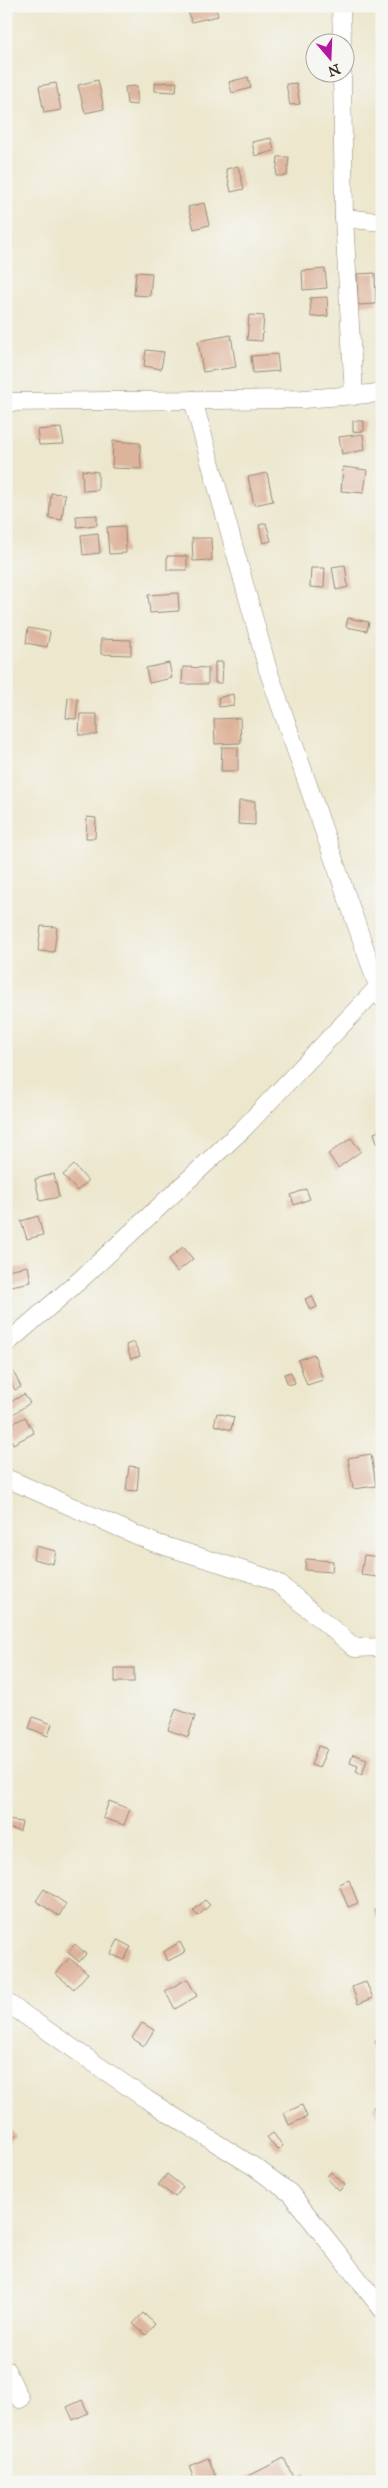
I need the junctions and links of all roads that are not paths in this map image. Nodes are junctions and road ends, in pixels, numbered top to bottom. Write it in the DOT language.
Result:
graph roads {
  1 [pos="341,6"];
  2 [pos="342,32"];
  3 [pos="342,82"];
  4 [pos="344,218"];
  5 [pos="382,222"];
  6 [pos="382,393"];
  7 [pos="354,396"];
  8 [pos="193,400"];
  9 [pos="6,402"];
  10 [pos="381,990"];
  11 [pos="6,1344"];
  12 [pos="6,1478"];
  13 [pos="382,1647"];
  14 [pos="6,2002"];
  15 [pos="382,2310"];
  16 [pos="6,2370"];
  17 [pos="20,2399"];
  1 -- 2 [label="street"];
  3 -- 4 [label="street"];
  4 -- 5 [label="street"];
  4 -- 7 [label="street"];
  6 -- 7 [label="street"];
  7 -- 8 [label="street"];
  8 -- 9 [label="street"];
  8 -- 10 [label="street"];
  10 -- 11 [label="street"];
  12 -- 13 [label="street"];
  14 -- 15 [label="street"];
  16 -- 17 [label="street"];
}
